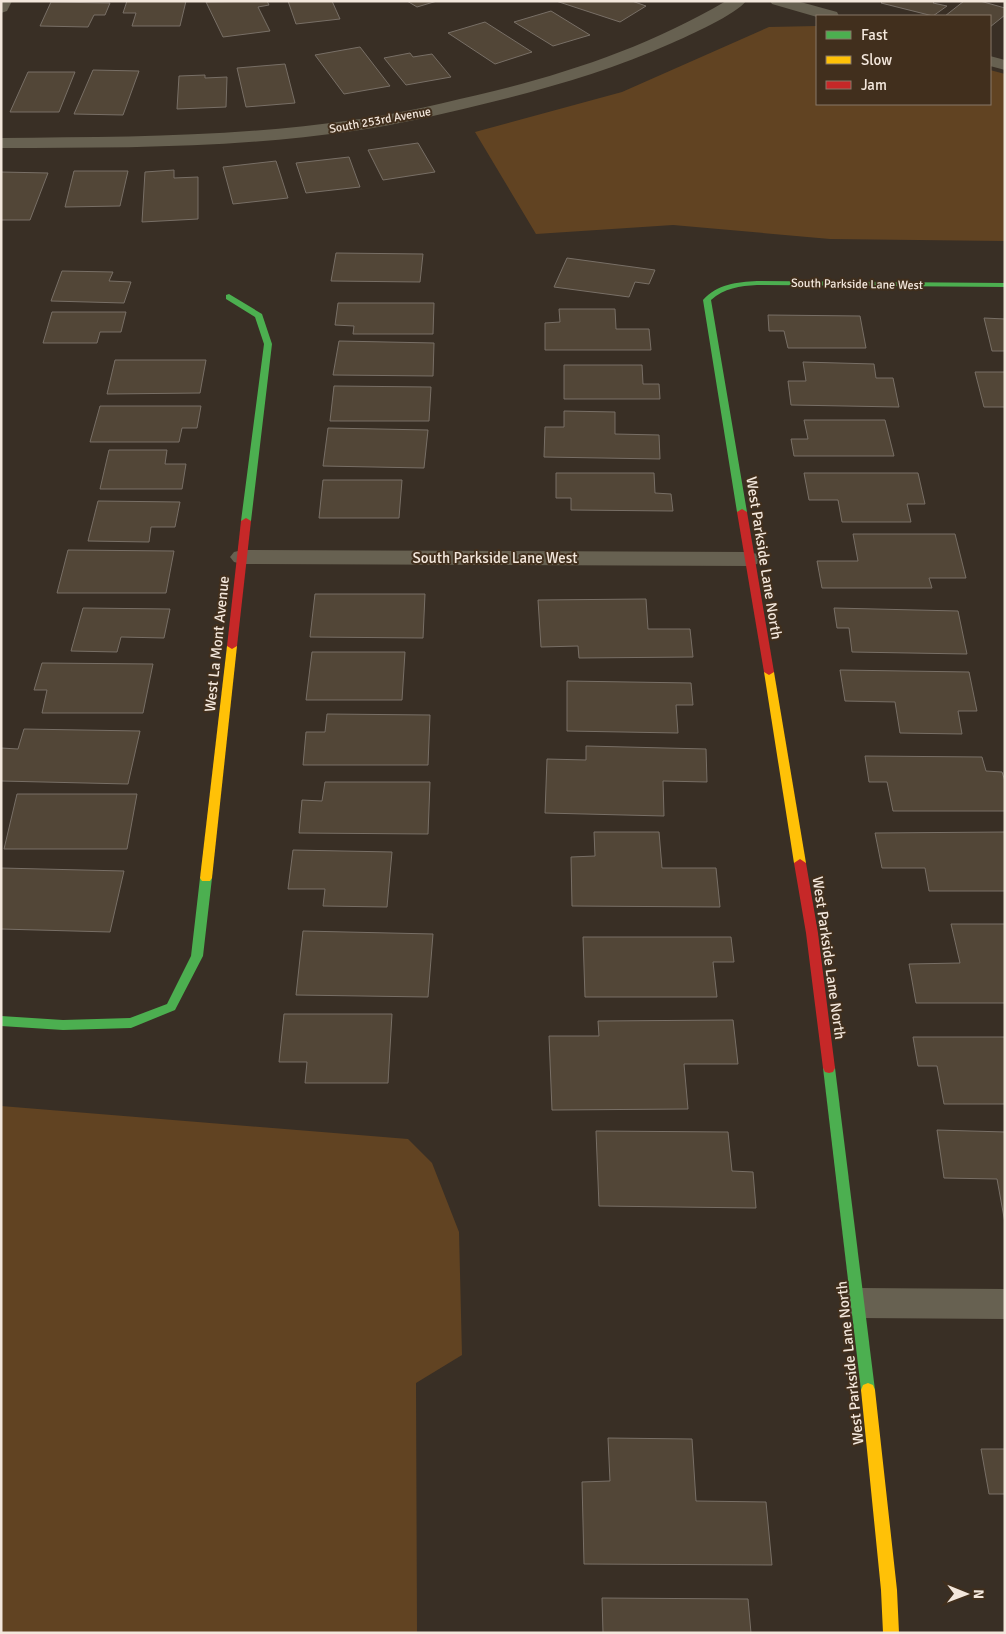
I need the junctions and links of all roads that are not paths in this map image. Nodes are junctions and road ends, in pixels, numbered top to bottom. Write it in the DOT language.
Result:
graph roads {
  1 [pos="4,1"];
  2 [pos="738,1"];
  3 [pos="778,1"];
  4 [pos="1,8"];
  5 [pos="827,15"];
  6 [pos="991,61"];
  7 [pos="1005,65"];
  8 [pos="1,143"];
  9 [pos="1005,285"];
  10 [pos="711,292"];
  11 [pos="229,297"];
  12 [pos="242,557"];
  13 [pos="749,559"];
  14 [pos="1,1021"];
  15 [pos="859,1303"];
  16 [pos="1005,1304"];
  17 [pos="891,1633"];
  1 -- 4 [label="street"];
  2 -- 8 [label="street, South 253rd Avenue"];
  3 -- 5 [label="street"];
  6 -- 7 [label="street"];
  9 -- 10 [label="street, South Parkside Lane West"];
  10 -- 13 [label="street, West Parkside Lane North"];
  11 -- 12 [label="street, West La Mont Avenue"];
  12 -- 13 [label="street, South Parkside Lane West"];
  12 -- 14 [label="street, West La Mont Avenue"];
  13 -- 15 [label="street, West Parkside Lane North"];
  15 -- 16 [label="street"];
  15 -- 17 [label="street, West Parkside Lane North"];
}
